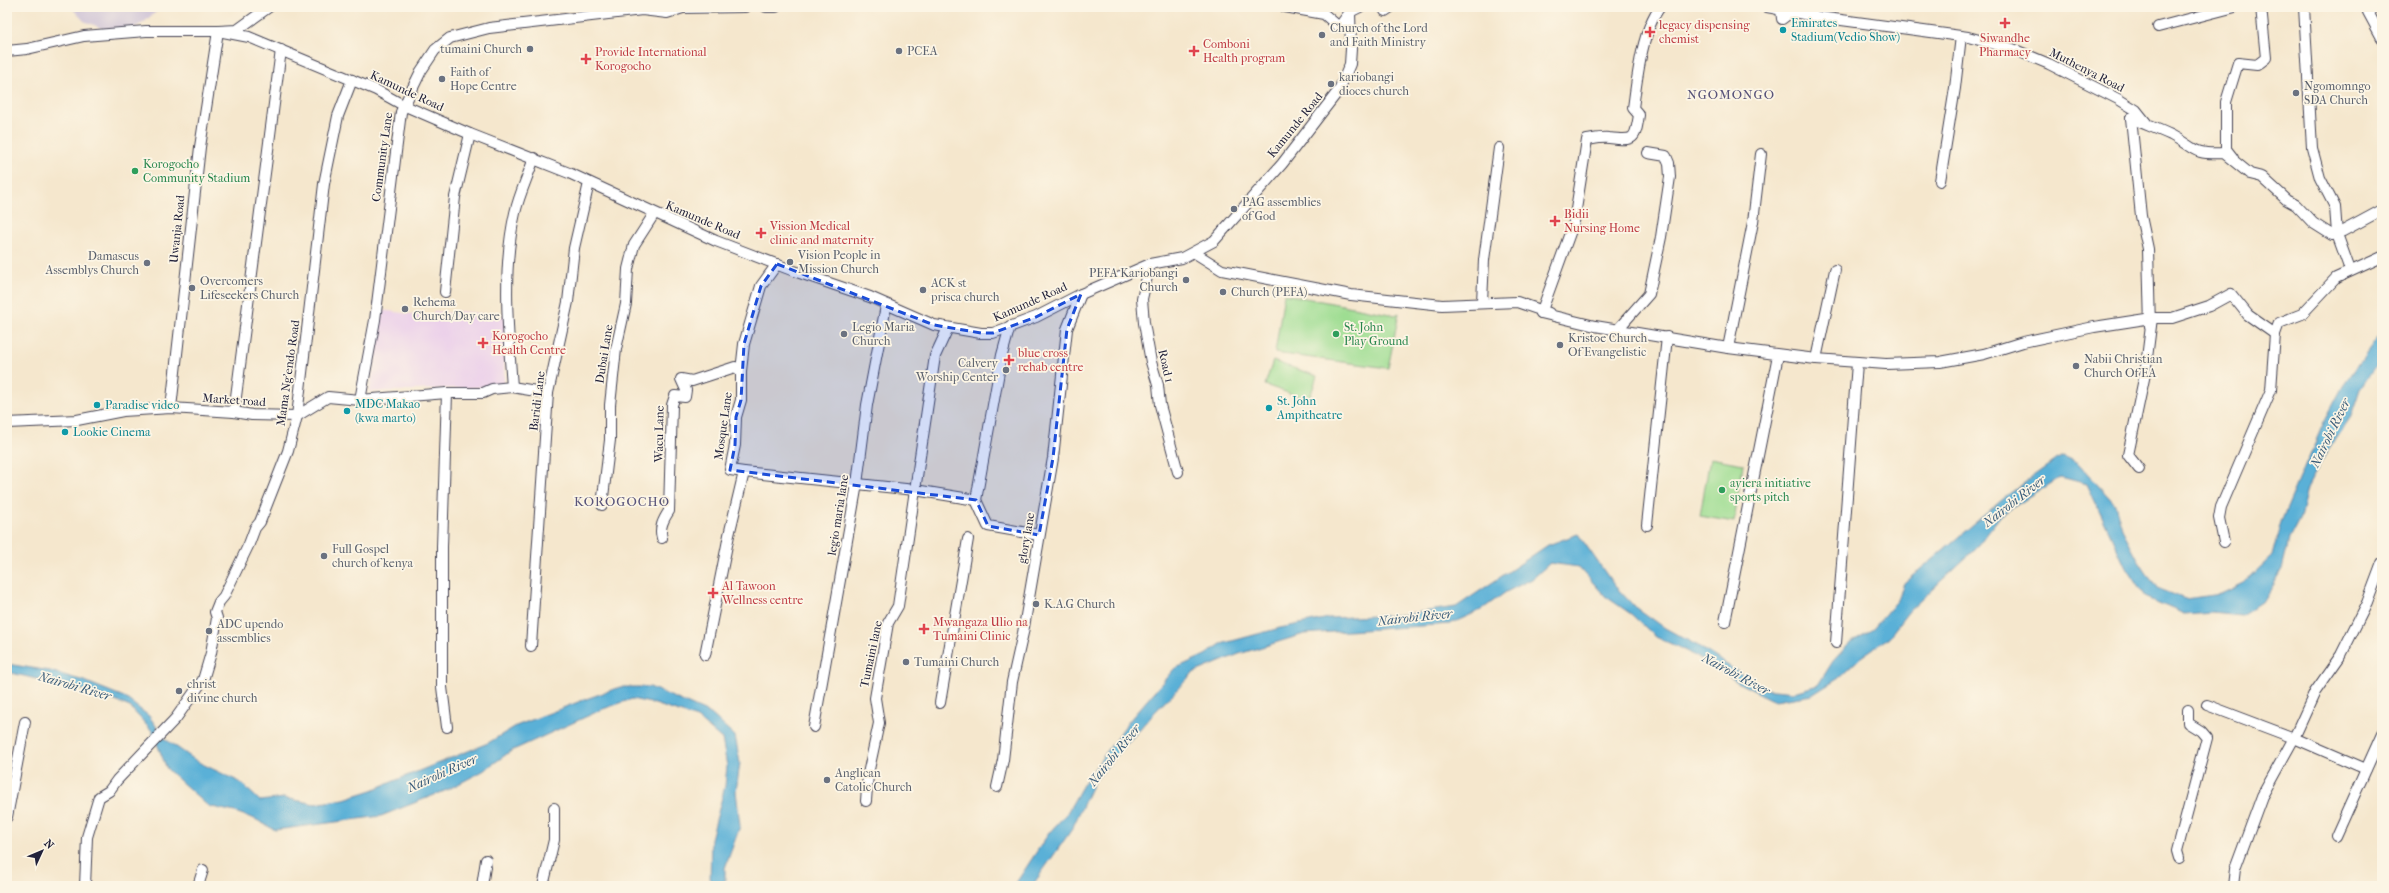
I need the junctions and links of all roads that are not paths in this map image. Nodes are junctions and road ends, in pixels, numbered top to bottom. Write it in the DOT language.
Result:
graph roads {
  1 [pos="269,7"];
  2 [pos="745,7"];
  3 [pos="766,7"];
  4 [pos="776,7"];
  5 [pos="1285,7"];
  6 [pos="1360,7"];
  7 [pos="1384,7"];
  8 [pos="1391,7"];
  9 [pos="1660,7"];
  10 [pos="1768,7"];
  11 [pos="1795,7"];
  12 [pos="2235,7"];
  13 [pos="2261,7"];
  14 [pos="2304,7"];
  15 [pos="1781,9"];
  16 [pos="1350,12"];
  17 [pos="2368,12"];
  18 [pos="2158,27"];
  19 [pos="218,31"];
  20 [pos="1960,36"];
  21 [pos="2382,38"];
  22 [pos="281,50"];
  23 [pos="7,51"];
  24 [pos="352,80"];
  25 [pos="403,105"];
  26 [pos="2133,114"];
  27 [pos="470,134"];
  28 [pos="1499,148"];
  29 [pos="1648,153"];
  30 [pos="1761,154"];
  31 [pos="534,158"];
  32 [pos="2242,167"];
  33 [pos="1940,181"];
  34 [pos="589,183"];
  35 [pos="2382,210"];
  36 [pos="654,214"];
  37 [pos="2337,234"];
  38 [pos="1195,253"];
  39 [pos="2382,257"];
  40 [pos="777,264"];
  41 [pos="1150,264"];
  42 [pos="1835,270"];
  43 [pos="2350,270"];
  44 [pos="445,292"];
  45 [pos="1081,294"];
  46 [pos="1482,302"];
  47 [pos="886,306"];
  48 [pos="1541,314"];
  49 [pos="2152,318"];
  50 [pos="1010,326"];
  51 [pos="948,328"];
  52 [pos="1618,329"];
  53 [pos="2275,334"];
  54 [pos="1667,338"];
  55 [pos="1728,348"];
  56 [pos="1778,355"];
  57 [pos="1816,359"];
  58 [pos="1857,363"];
  59 [pos="741,370"];
  60 [pos="512,387"];
  61 [pos="447,393"];
  62 [pos="548,393"];
  63 [pos="360,400"];
  64 [pos="170,408"];
  65 [pos="234,412"];
  66 [pos="297,416"];
  67 [pos="7,424"];
  68 [pos="2138,469"];
  69 [pos="744,472"];
  70 [pos="1178,472"];
  71 [pos="857,484"];
  72 [pos="915,490"];
  73 [pos="976,500"];
  74 [pos="602,505"];
  75 [pos="1647,524"];
  76 [pos="1039,535"];
  77 [pos="662,538"];
  78 [pos="968,538"];
  79 [pos="2224,542"];
  80 [pos="2382,563"];
  81 [pos="1725,622"];
  82 [pos="1836,644"];
  83 [pos="531,646"];
  84 [pos="705,655"];
  85 [pos="940,703"];
  86 [pos="2207,705"];
  87 [pos="2188,710"];
  88 [pos="25,722"];
  89 [pos="447,727"];
  90 [pos="814,727"];
  91 [pos="2382,734"];
  92 [pos="2294,738"];
  93 [pos="2366,769"];
  94 [pos="11,775"];
  95 [pos="997,787"];
  96 [pos="866,801"];
  97 [pos="554,808"];
  98 [pos="7,818"];
  99 [pos="2336,836"];
  100 [pos="2179,858"];
  101 [pos="486,860"];
  102 [pos="203,870"];
  103 [pos="85,886"];
  104 [pos="198,886"];
  105 [pos="482,886"];
  106 [pos="543,886"];
  107 [pos="2233,886"];
  1 -- 19 [label="street"];
  2 -- 25 [label="street, Community Lane"];
  3 -- 4 [label="street"];
  5 -- 16 [label="street"];
  6 -- 16 [label="street"];
  7 -- 8 [label="street"];
  9 -- 48 [label="street"];
  10 -- 15 [label="street, Muthenya Road"];
  11 -- 15 [label="street"];
  12 -- 18 [label="street"];
  13 -- 32 [label="street"];
  14 -- 37 [label="street"];
  15 -- 20 [label="street, Muthenya Road"];
  16 -- 38 [label="street, Kamunde Road"];
  17 -- 21 [label="street"];
  19 -- 22 [label="street, Kamunde Road"];
  19 -- 23 [label="street, Kamunde Road"];
  19 -- 64 [label="street, Uwanja Road"];
  20 -- 26 [label="street, Muthenya Road"];
  20 -- 33 [label="street"];
  22 -- 24 [label="street, Kamunde Road"];
  22 -- 65 [label="street"];
  24 -- 25 [label="street, Kamunde Road"];
  24 -- 66 [label="street, Mama Ng'endo Road"];
  25 -- 27 [label="street, Kamunde Road"];
  25 -- 63 [label="street, Community Lane"];
  26 -- 32 [label="street, Muthenya Road"];
  26 -- 49 [label="street"];
  27 -- 31 [label="street, Kamunde Road"];
  27 -- 44 [label="street"];
  28 -- 46 [label="street"];
  29 -- 52 [label="street"];
  30 -- 55 [label="street"];
  31 -- 34 [label="street, Kamunde Road"];
  31 -- 60 [label="street"];
  32 -- 37 [label="street"];
  34 -- 36 [label="street, Kamunde Road"];
  34 -- 62 [label="street, Baridi Lane"];
  35 -- 37 [label="street"];
  36 -- 40 [label="street, Kamunde Road"];
  36 -- 74 [label="street, Dubai Lane"];
  37 -- 43 [label="street"];
  38 -- 41 [label="street, Kamunde Road"];
  38 -- 46 [label="street"];
  39 -- 43 [label="street"];
  40 -- 47 [label="street, Kamunde Road"];
  40 -- 59 [label="street, Mosque Lane"];
  41 -- 45 [label="street, Kamunde Road"];
  41 -- 70 [label="street, Road 1"];
  42 -- 57 [label="street"];
  43 -- 53 [label="street"];
  45 -- 50 [label="street, Kamunde Road"];
  45 -- 76 [label="street, glory lane"];
  46 -- 48 [label="street"];
  47 -- 51 [label="street, Kamunde Road"];
  47 -- 71 [label="street, legio maria lane"];
  48 -- 52 [label="street"];
  49 -- 53 [label="street"];
  49 -- 58 [label="street"];
  49 -- 68 [label="street"];
  50 -- 51 [label="street, Kamunde Road"];
  50 -- 73 [label="street"];
  51 -- 72 [label="street, Tumaini lane"];
  52 -- 54 [label="street"];
  53 -- 79 [label="street"];
  54 -- 55 [label="street"];
  54 -- 75 [label="street"];
  55 -- 56 [label="street"];
  56 -- 57 [label="street"];
  56 -- 81 [label="street"];
  57 -- 58 [label="street"];
  58 -- 82 [label="street"];
  59 -- 69 [label="street, Mosque Lane"];
  59 -- 77 [label="street, Wacu Lane"];
  60 -- 61 [label="street"];
  60 -- 62 [label="street"];
  61 -- 63 [label="street"];
  61 -- 89 [label="street"];
  62 -- 83 [label="street, Baridi Lane"];
  63 -- 66 [label="street"];
  64 -- 65 [label="street, Market road"];
  64 -- 67 [label="street, Market road"];
  65 -- 66 [label="street, Market road"];
  66 -- 103 [label="street, Mama Ng'endo Road"];
  69 -- 71 [label="street"];
  69 -- 84 [label="street"];
  71 -- 72 [label="street"];
  71 -- 90 [label="street, legio maria lane"];
  72 -- 73 [label="street"];
  72 -- 96 [label="street, Tumaini lane"];
  73 -- 76 [label="street"];
  76 -- 95 [label="street, glory lane"];
  78 -- 85 [label="street"];
  80 -- 92 [label="street"];
  86 -- 92 [label="street"];
  87 -- 100 [label="street"];
  88 -- 94 [label="street"];
  91 -- 93 [label="street"];
  92 -- 93 [label="street"];
  92 -- 107 [label="street"];
  93 -- 99 [label="street"];
  94 -- 98 [label="street"];
  97 -- 106 [label="street"];
  101 -- 105 [label="street"];
  102 -- 104 [label="street"];
}
